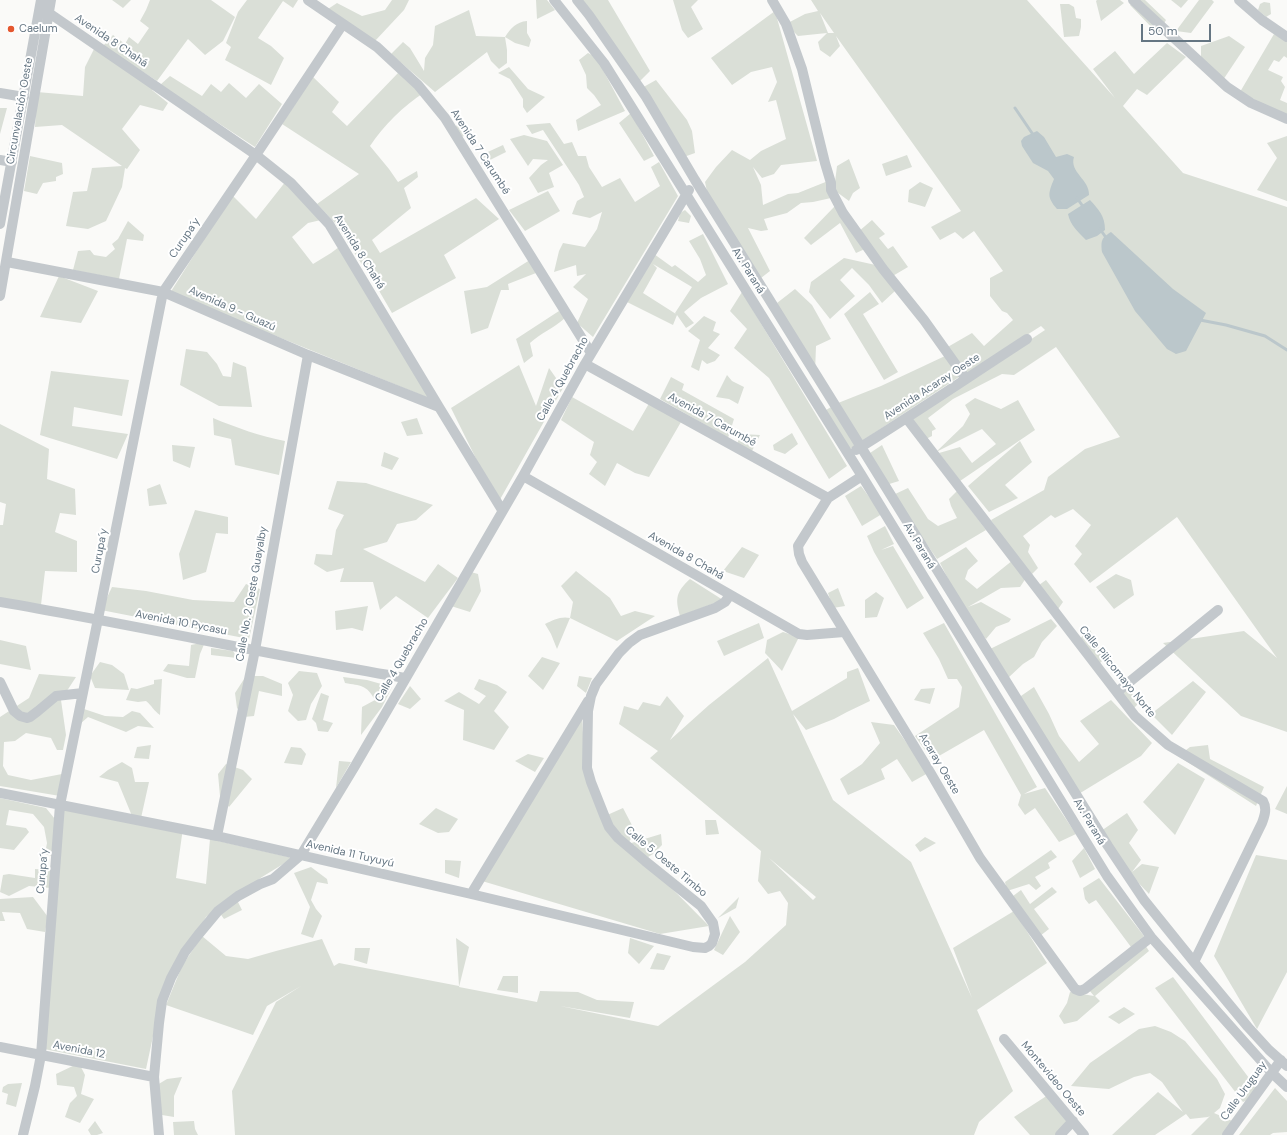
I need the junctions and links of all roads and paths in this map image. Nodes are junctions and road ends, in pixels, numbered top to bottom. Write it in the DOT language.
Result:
graph roads {
  1 [pos="41,0"];
  2 [pos="51,0"];
  3 [pos="308,0"];
  4 [pos="554,0"];
  5 [pos="577,0"];
  6 [pos="772,0"];
  7 [pos="1133,0"];
  8 [pos="1239,0"];
  9 [pos="49,14"];
  10 [pos="342,24"];
  11 [pos="1287,37"];
  12 [pos="0,93"];
  13 [pos="24,97"];
  14 [pos="1287,119"];
  15 [pos="256,155"];
  16 [pos="0,160"];
  17 [pos="12,162"];
  18 [pos="695,180"];
  19 [pos="686,194"];
  20 [pos="0,224"];
  21 [pos="7,262"];
  22 [pos="163,292"];
  23 [pos="0,296"];
  24 [pos="1027,339"];
  25 [pos="591,353"];
  26 [pos="308,355"];
  27 [pos="585,364"];
  28 [pos="966,378"];
  29 [pos="438,407"];
  30 [pos="907,419"];
  31 [pos="861,447"];
  32 [pos="849,455"];
  33 [pos="522,476"];
  34 [pos="862,476"];
  35 [pos="828,498"];
  36 [pos="502,510"];
  37 [pos="730,595"];
  38 [pos="0,602"];
  39 [pos="1218,610"];
  40 [pos="98,619"];
  41 [pos="844,632"];
  42 [pos="255,650"];
  43 [pos="405,678"];
  44 [pos="0,682"];
  45 [pos="1117,692"];
  46 [pos="83,693"];
  47 [pos="591,696"];
  48 [pos="0,793"];
  49 [pos="60,805"];
  50 [pos="1083,807"];
  51 [pos="1070,816"];
  52 [pos="217,836"];
  53 [pos="301,856"];
  54 [pos="470,894"];
  55 [pos="1151,937"];
  56 [pos="693,947"];
  57 [pos="1194,962"];
  58 [pos="1004,1039"];
  59 [pos="0,1047"];
  60 [pos="41,1055"];
  61 [pos="1284,1063"];
  62 [pos="1272,1072"];
  63 [pos="154,1078"];
  64 [pos="1287,1087"];
  65 [pos="1073,1121"];
  66 [pos="23,1135"];
  67 [pos="159,1135"];
  68 [pos="1060,1135"];
  69 [pos="1084,1135"];
  70 [pos="1227,1135"];
  1 -- 13 [label="street"];
  2 -- 9 [label="street, Circunvalación Oeste"];
  3 -- 10 [label="street, Avenida 7 Carumbé"];
  4 -- 19 [label="street, Av. Paraná"];
  5 -- 18 [label="street, Av. Paraná"];
  6 -- 28 [label="street"];
  7 -- 14 [label="street"];
  8 -- 11 [label="street"];
  9 -- 15 [label="street, Avenida 8 Chahá"];
  9 -- 21 [label="street, Circunvalación Oeste"];
  10 -- 15 [label="street, Curupa´y"];
  10 -- 25 [label="street, Avenida 7 Carumbé"];
  12 -- 13 [label="street"];
  13 -- 17 [label="street"];
  15 -- 22 [label="street, Curupa´y"];
  15 -- 29 [label="street, Avenida 8 Chahá"];
  16 -- 17 [label="street"];
  17 -- 20 [label="street"];
  18 -- 19 [label="street, Calle 4 Quebracho"];
  18 -- 31 [label="street, Av. Paraná"];
  19 -- 25 [label="street, Calle 4 Quebracho"];
  19 -- 32 [label="street, Av. Paraná"];
  21 -- 22 [label="street, Avenida 9 - Guazú"];
  21 -- 23 [label="street, Circunvalación Oeste"];
  22 -- 26 [label="street, Avenida 9 - Guazú"];
  22 -- 40 [label="street, Curupa´y"];
  24 -- 28 [label="street, Avenida Acaray Oeste"];
  25 -- 27 [label="street, Calle 4 Quebracho"];
  26 -- 29 [label="street, Avenida 9 - Guazú"];
  26 -- 42 [label="street, Calle No. 2 Oeste Guayalby"];
  27 -- 33 [label="street, Calle 4 Quebracho"];
  27 -- 35 [label="street, Avenida 7 Carumbé"];
  28 -- 30 [label="street, Avenida Acaray Oeste"];
  29 -- 36 [label="street, Avenida 8 Chahá"];
  30 -- 31 [label="street, Avenida Acaray Oeste"];
  30 -- 45 [label="street, Calle Pilicomayo Norte"];
  31 -- 32 [label="street, Avenida Acaray Oeste"];
  31 -- 50 [label="street, Av. Paraná"];
  32 -- 34 [label="street, Av. Paraná"];
  33 -- 36 [label="street, Calle 4 Quebracho"];
  33 -- 37 [label="street, Avenida 8 Chahá"];
  34 -- 35 [label="street, Acaray Oeste"];
  34 -- 51 [label="street, Av. Paraná"];
  35 -- 41 [label="street, Acaray Oeste"];
  36 -- 43 [label="street, Calle 4 Quebracho"];
  37 -- 41 [label="street, Avenida 8 Chahá"];
  37 -- 47 [label="street, Calle 5 Oeste Timbo"];
  38 -- 40 [label="street, Avenida 10 Pycasu"];
  39 -- 45 [label="street"];
  40 -- 42 [label="street, Avenida 10 Pycasu"];
  40 -- 46 [label="street, Curupa´y"];
  41 -- 55 [label="street, Acaray Oeste"];
  42 -- 43 [label="street, Avenida 10 Pycasu"];
  42 -- 52 [label="street, Calle No. 2 Oeste Guayalby"];
  43 -- 53 [label="street, Calle 4 Quebracho"];
  44 -- 46 [label="street"];
  45 -- 57 [label="street, Calle Pilicomayo Norte"];
  46 -- 49 [label="street, Curupa´y"];
  47 -- 54 [label="street"];
  47 -- 56 [label="street, Calle 5 Oeste Timbo"];
  48 -- 49 [label="street, Avenida 11 Tuyuyú"];
  49 -- 52 [label="street, Avenida 11 Tuyuyú"];
  49 -- 60 [label="street, Curupa´y"];
  50 -- 51 [label="street"];
  50 -- 57 [label="street, Av. Paraná"];
  51 -- 55 [label="street, Av. Paraná"];
  52 -- 53 [label="street, Avenida 11 Tuyuyú"];
  53 -- 54 [label="street, Avenida 11 Tuyuyú"];
  53 -- 63 [label="street, Calle 4 Quebracho"];
  54 -- 56 [label="street, Avenida 11 Tuyuyú"];
  55 -- 62 [label="street, Av. Paraná"];
  57 -- 61 [label="street, Av. Paraná"];
  58 -- 65 [label="street, Montevideo Oeste"];
  59 -- 60 [label="street, Avenida 12"];
  60 -- 63 [label="street, Avenida 12"];
  60 -- 66 [label="street, Curupa´y"];
  61 -- 62 [label="street, Calle Uruguay"];
  62 -- 64 [label="street, Av. Paraná"];
  62 -- 70 [label="street, Calle Uruguay"];
  63 -- 67 [label="street, Calle 4 Quebracho"];
  65 -- 68 [label="street"];
  65 -- 69 [label="street, Montevideo Oeste"];
}
